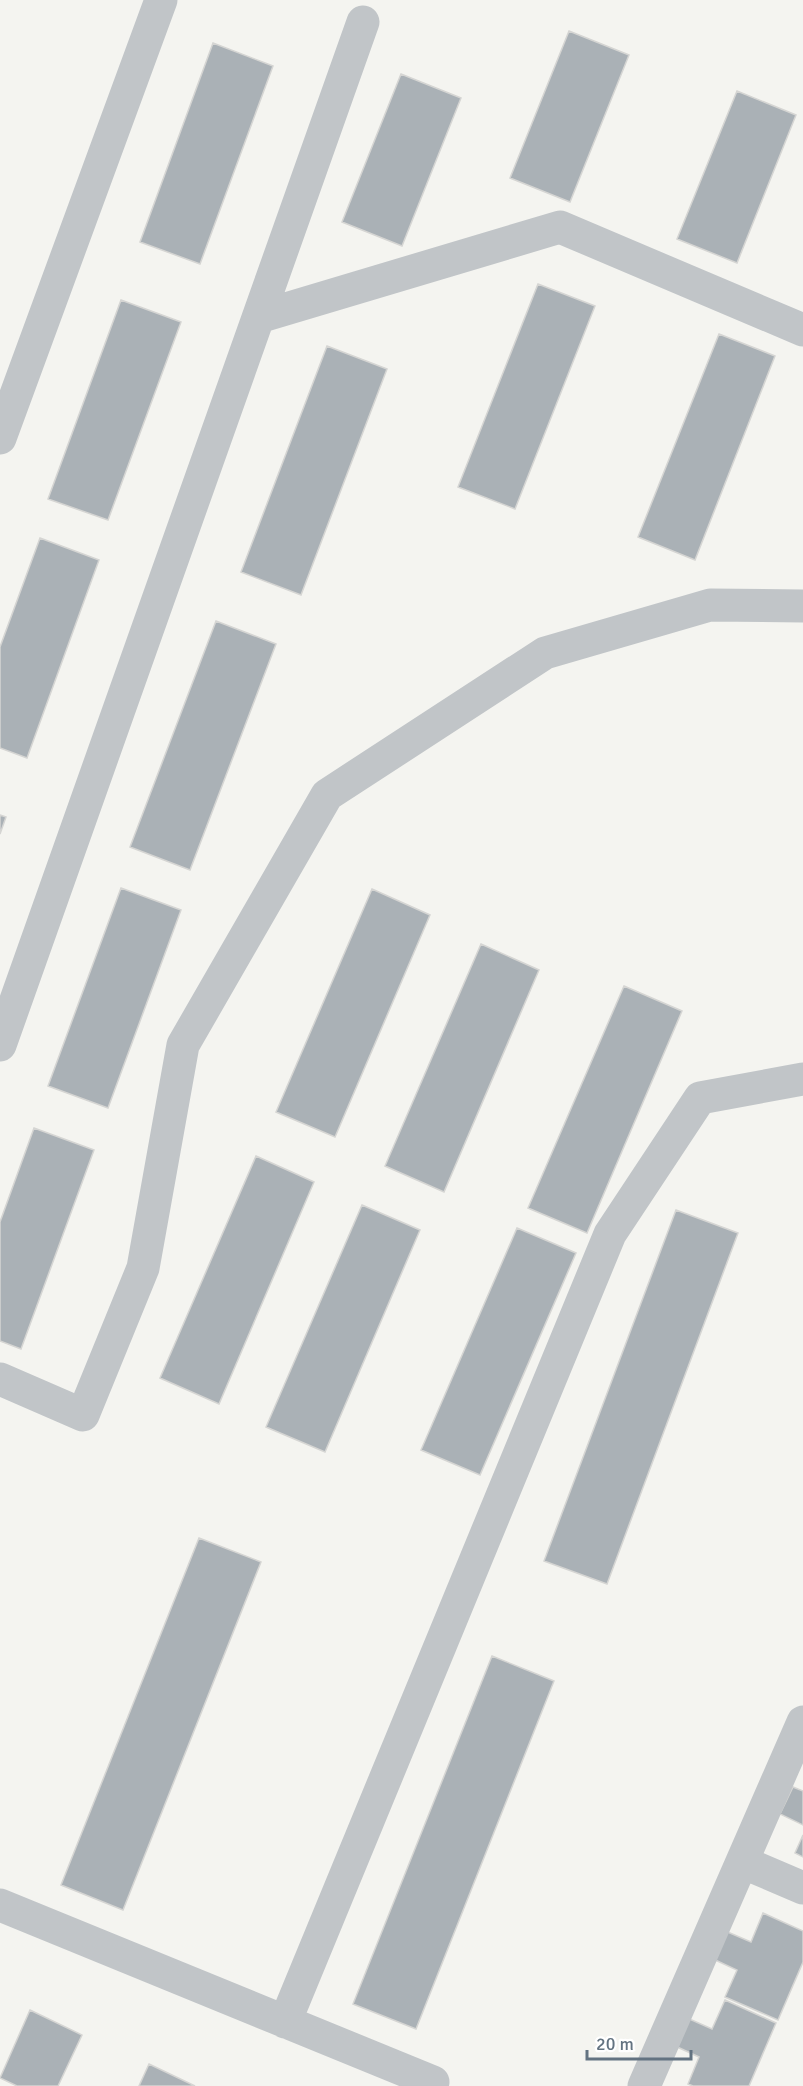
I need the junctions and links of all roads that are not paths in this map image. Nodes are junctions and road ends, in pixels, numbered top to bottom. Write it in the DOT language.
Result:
graph roads {
  1 [pos="161,0"];
  2 [pos="363,22"];
  3 [pos="259,317"];
  4 [pos="803,330"];
  5 [pos="0,438"];
  6 [pos="803,606"];
  7 [pos="0,1045"];
  8 [pos="803,1079"];
  9 [pos="0,1379"];
  10 [pos="803,1722"];
  11 [pos="742,1862"];
  12 [pos="803,1888"];
  13 [pos="0,1905"];
  14 [pos="285,2022"];
  15 [pos="433,2082"];
  16 [pos="644,2086"];
  1 -- 5 [label="street"];
  2 -- 3 [label="street"];
  3 -- 4 [label="street"];
  3 -- 7 [label="street"];
  6 -- 9 [label="street"];
  8 -- 14 [label="street"];
  10 -- 11 [label="street"];
  11 -- 12 [label="street"];
  11 -- 16 [label="street"];
  13 -- 14 [label="street"];
  14 -- 15 [label="street"];
}
